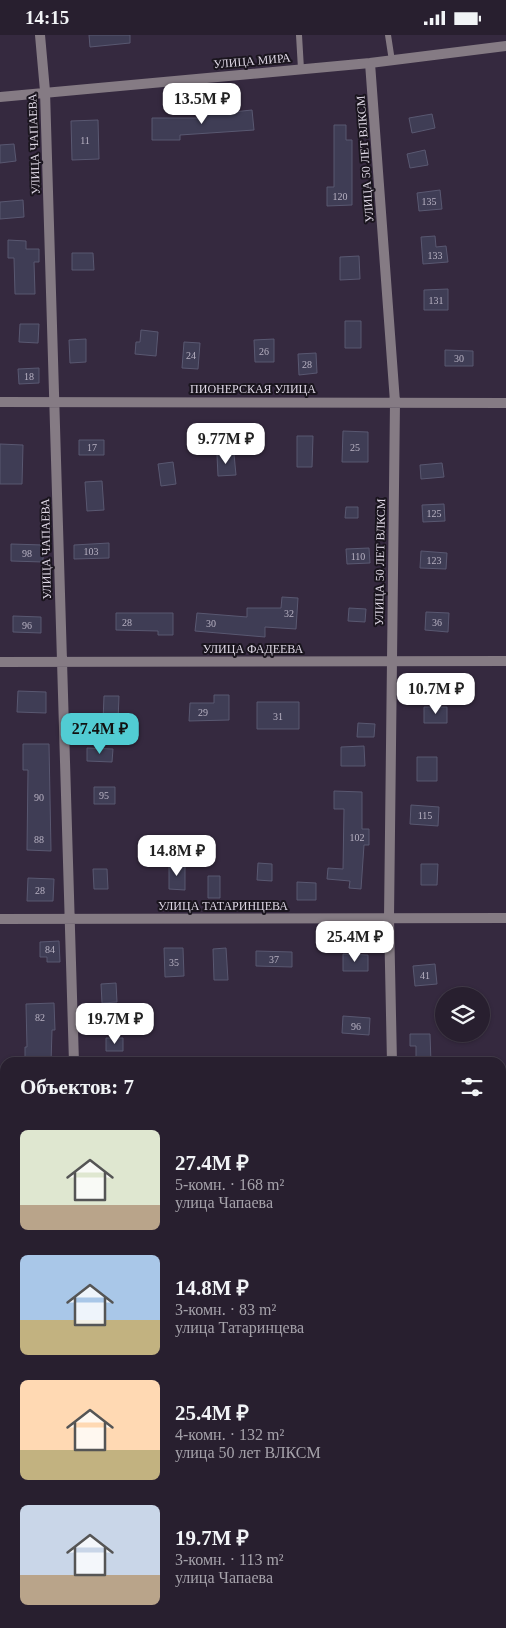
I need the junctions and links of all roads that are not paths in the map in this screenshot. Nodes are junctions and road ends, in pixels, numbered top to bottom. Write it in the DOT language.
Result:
graph roads {
  1 [pos="40,35"];
  2 [pos="299,35"];
  3 [pos="388,35"];
  4 [pos="506,46"];
  5 [pos="392,61"];
  6 [pos="370,63"];
  7 [pos="301,69"];
  8 [pos="45,91"];
  9 [pos="0,97"];
  10 [pos="55,401"];
  11 [pos="0,402"];
  12 [pos="395,402"];
  13 [pos="506,403"];
  14 [pos="392,661"];
  15 [pos="506,661"];
  16 [pos="0,662"];
  17 [pos="62,662"];
  18 [pos="506,917"];
  19 [pos="390,918"];
  20 [pos="0,919"];
  21 [pos="72,919"];
  22 [pos="74,1057"];
  23 [pos="392,1057"];
  1 -- 8 [label="street, УЛИЦА ЧАПАЕВА"];
  2 -- 7 [label="lane"];
  3 -- 5 [label="lane"];
  4 -- 5 [label="street, УЛИЦА МИРА"];
  5 -- 6 [label="street, УЛИЦА МИРА"];
  6 -- 7 [label="street, УЛИЦА МИРА"];
  6 -- 12 [label="street, УЛИЦА 50 ЛЕТ ВЛКСМ"];
  7 -- 8 [label="street, УЛИЦА МИРА"];
  8 -- 9 [label="street, УЛИЦА МИРА"];
  8 -- 10 [label="street, УЛИЦА ЧАПАЕВА"];
  10 -- 11 [label="street, ПИОНЕРСКАЯ УЛИЦА"];
  10 -- 12 [label="street, ПИОНЕРСКАЯ УЛИЦА"];
  10 -- 17 [label="street, УЛИЦА ЧАПАЕВА"];
  12 -- 13 [label="street, ПИОНЕРСКАЯ УЛИЦА"];
  12 -- 14 [label="street, УЛИЦА 50 ЛЕТ ВЛКСМ"];
  14 -- 15 [label="street, УЛИЦА ФАДЕЕВА"];
  14 -- 17 [label="street, УЛИЦА ФАДЕЕВА"];
  14 -- 19 [label="street, УЛИЦА 50 ЛЕТ ВЛКСМ"];
  16 -- 17 [label="street, УЛИЦА ФАДЕЕВА"];
  17 -- 21 [label="street, УЛИЦА ЧАПАЕВА"];
  18 -- 19 [label="street, УЛИЦА ТАТАРИНЦЕВА"];
  19 -- 21 [label="street, УЛИЦА ТАТАРИНЦЕВА"];
  19 -- 23 [label="street, УЛИЦА 50 ЛЕТ ВЛКСМ"];
  20 -- 21 [label="street, УЛИЦА ТАТАРИНЦЕВА"];
  21 -- 22 [label="street, УЛИЦА ЧАПАЕВА"];
}
